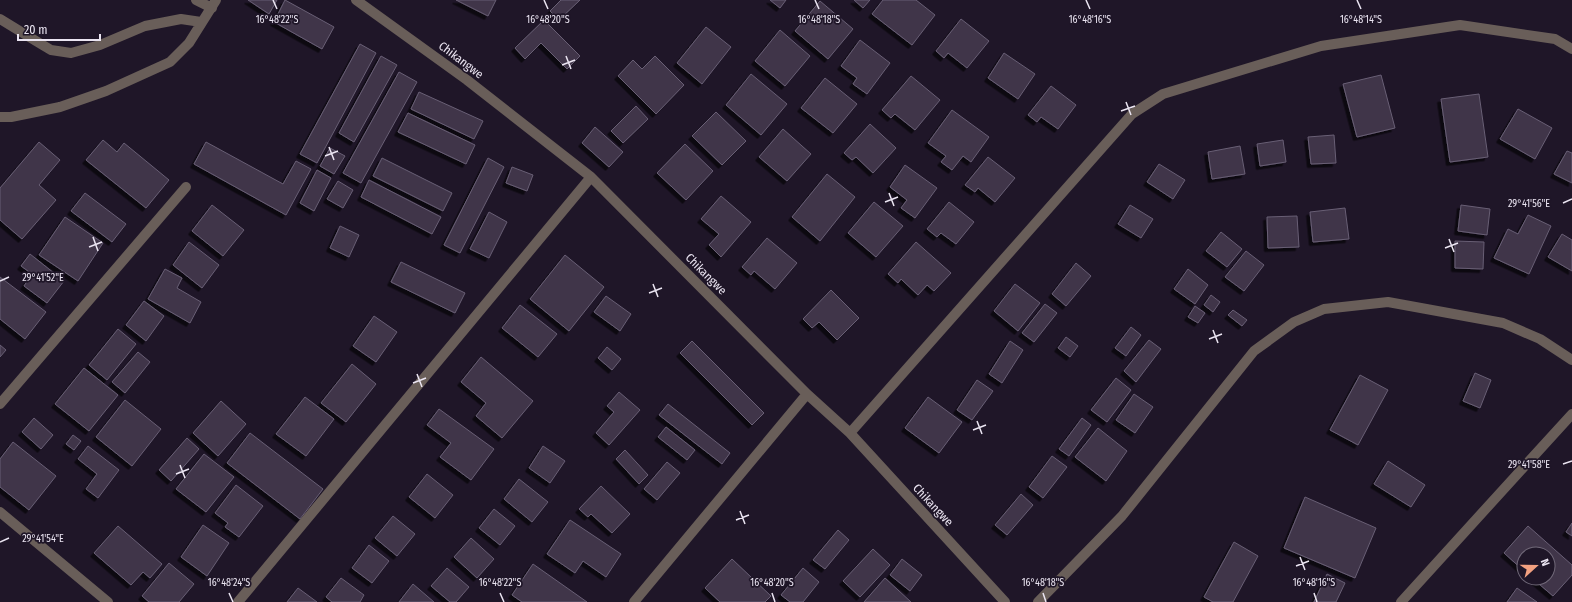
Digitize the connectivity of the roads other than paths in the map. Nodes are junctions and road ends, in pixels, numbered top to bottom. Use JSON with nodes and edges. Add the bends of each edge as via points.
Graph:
{"nodes":[{"id":1,"x":196,"y":0,"type":"edge"},
{"id":2,"x":356,"y":0,"type":"edge"},
{"id":3,"x":214,"y":4,"type":"edge"},
{"id":4,"x":0,"y":19,"type":"edge"},
{"id":5,"x":201,"y":22,"type":"junction"},
{"id":6,"x":1572,"y":49,"type":"edge"},
{"id":7,"x":0,"y":117,"type":"edge"},
{"id":8,"x":591,"y":177,"type":"junction"},
{"id":9,"x":186,"y":186,"type":"dead end"},
{"id":10,"x":1572,"y":360,"type":"edge"},
{"id":11,"x":807,"y":394,"type":"junction"},
{"id":12,"x":0,"y":404,"type":"edge"},
{"id":13,"x":1572,"y":414,"type":"edge"},
{"id":14,"x":850,"y":433,"type":"junction"},
{"id":15,"x":0,"y":512,"type":"edge"},
{"id":16,"x":108,"y":602,"type":"edge"},
{"id":17,"x":238,"y":602,"type":"edge"},
{"id":18,"x":634,"y":602,"type":"edge"},
{"id":19,"x":1005,"y":602,"type":"edge"},
{"id":20,"x":1038,"y":602,"type":"edge"},
{"id":21,"x":1401,"y":602,"type":"edge"}],
"edges":[{"from":1,"to":3,"type":"street"},
{"from":2,"to":8,"type":"street","name":"Chikangwe","via":[[467,80]]},
{"from":3,"to":5,"type":"street"},
{"from":4,"to":5,"type":"street","via":[[52,50],[71,53],[100,45],[145,26],[181,19]]},
{"from":5,"to":7,"type":"street","via":[[189,43],[170,62],[106,91],[60,107]]},
{"from":6,"to":14,"type":"street","via":[[1555,39],[1460,26],[1321,46],[1163,94],[1132,114]]},
{"from":8,"to":11,"type":"street","name":"Chikangwe"},
{"from":8,"to":17,"type":"street"},
{"from":9,"to":12,"type":"street"},
{"from":10,"to":20,"type":"street","via":[[1540,339],[1503,323],[1388,302],[1324,309],[1294,322],[1254,351],[1122,516]]},
{"from":11,"to":14,"type":"street","name":"Chikangwe"},
{"from":11,"to":18,"type":"street"},
{"from":13,"to":21,"type":"street"},
{"from":14,"to":19,"type":"street","name":"Chikangwe"},
{"from":15,"to":16,"type":"street"}]}
